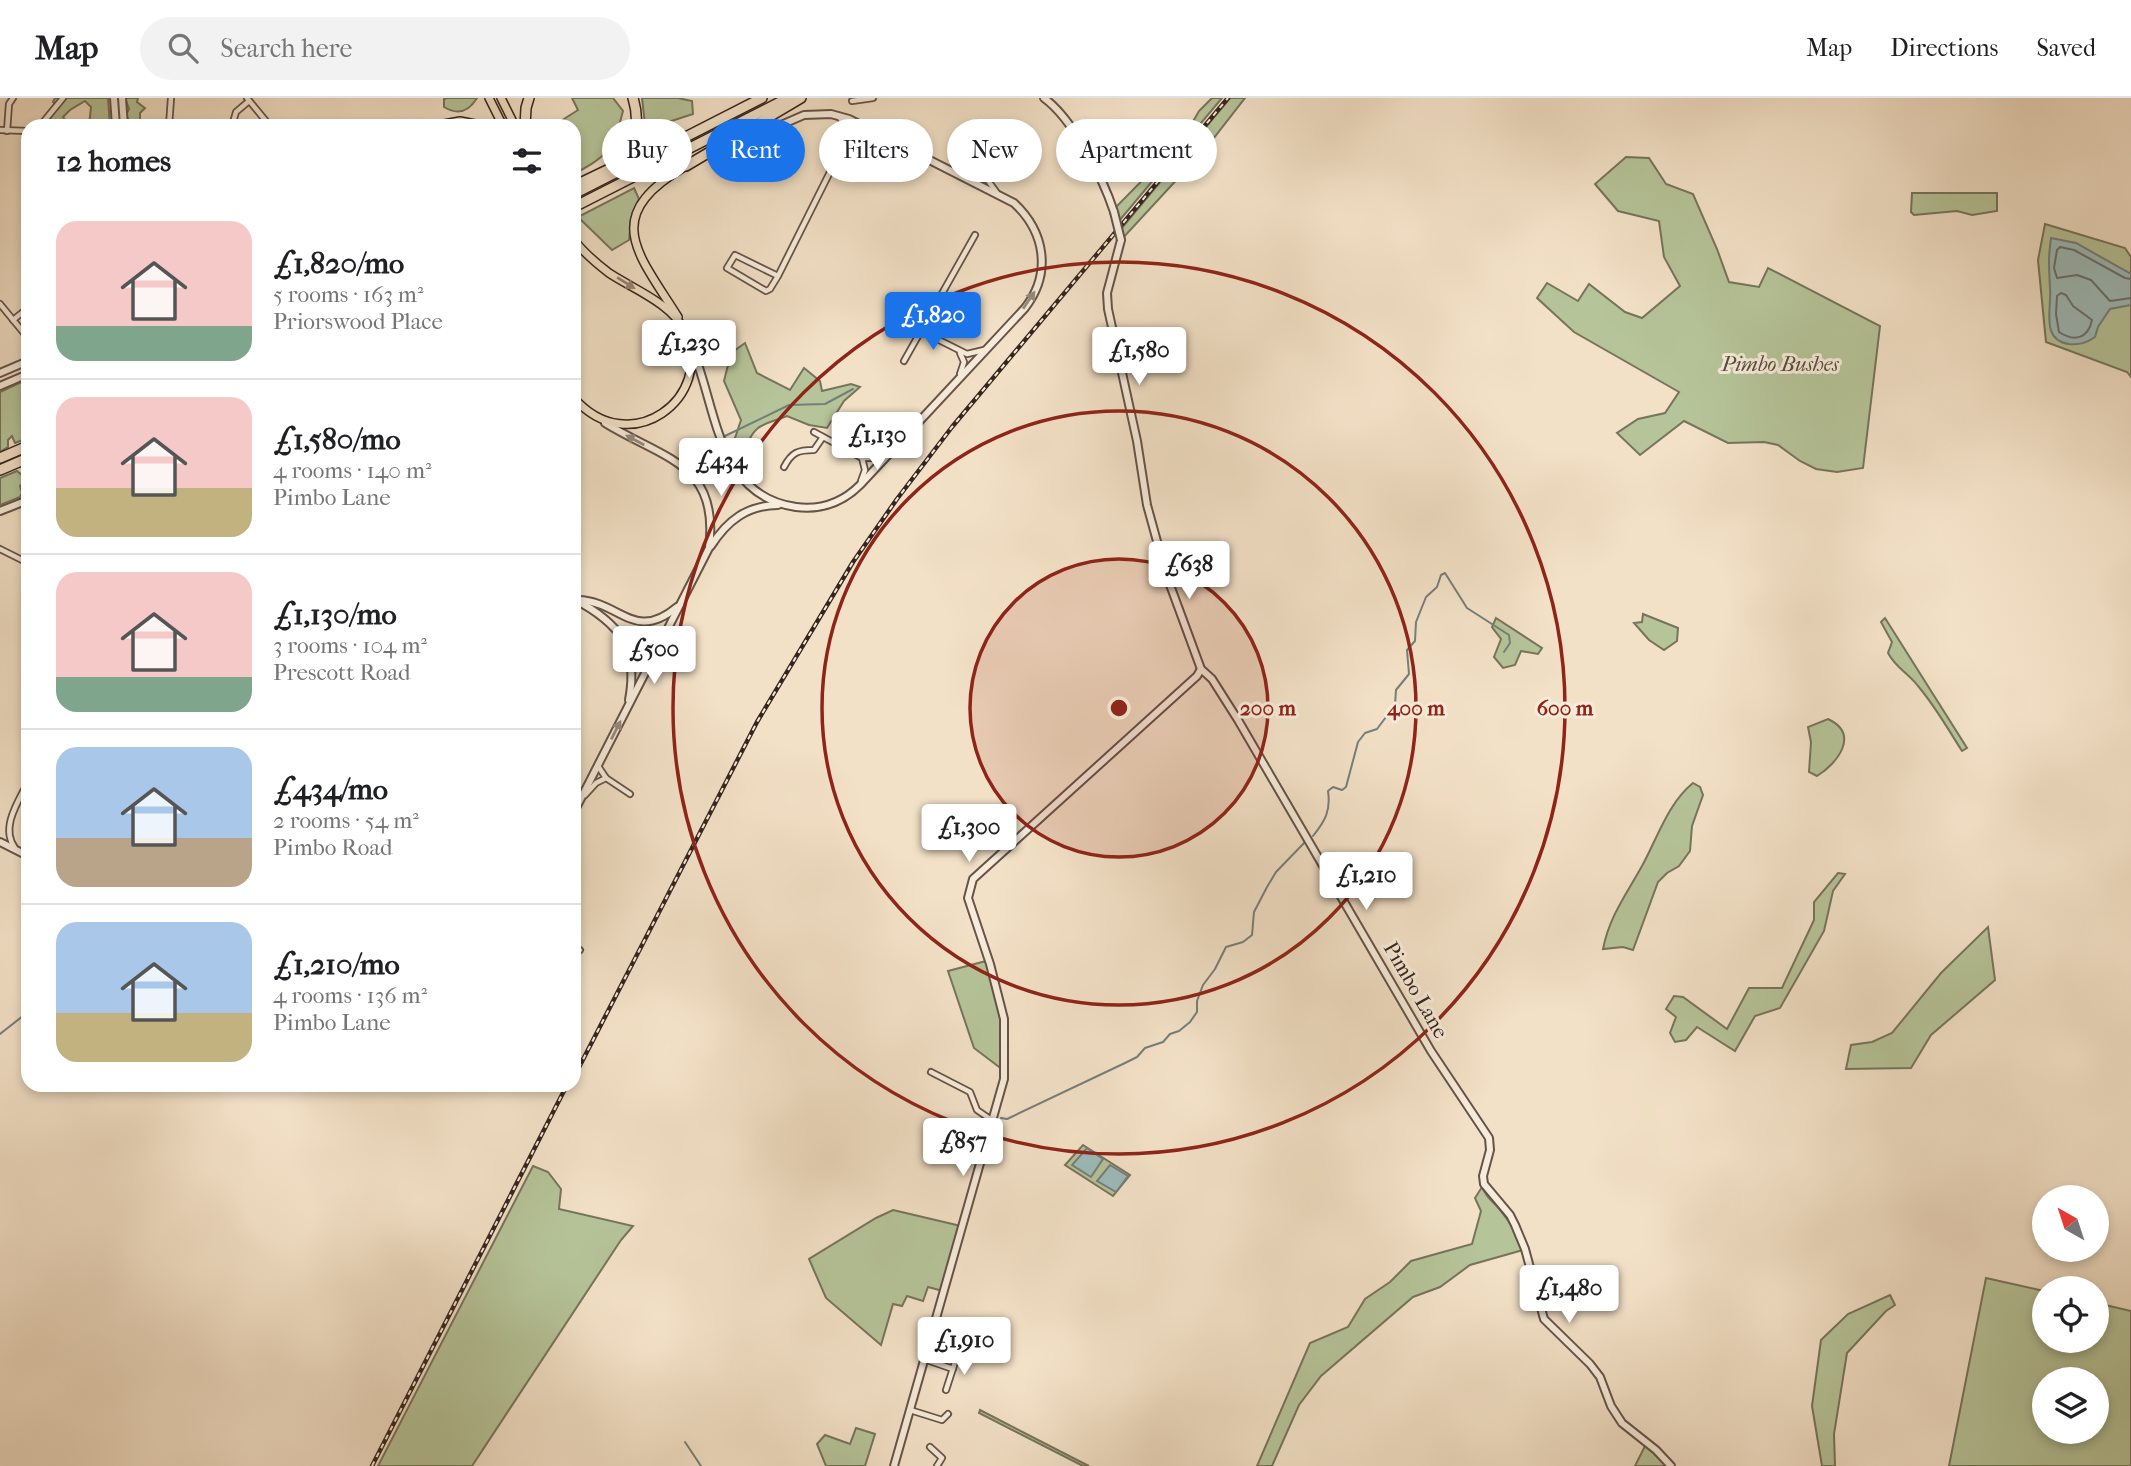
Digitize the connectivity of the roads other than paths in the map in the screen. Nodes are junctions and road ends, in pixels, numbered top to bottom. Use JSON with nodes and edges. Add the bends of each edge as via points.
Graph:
{"nodes":[{"id":1,"x":13,"y":98,"type":"edge"},
{"id":2,"x":63,"y":98,"type":"edge"},
{"id":3,"x":114,"y":98,"type":"edge"},
{"id":4,"x":122,"y":98,"type":"edge"},
{"id":5,"x":171,"y":98,"type":"edge"},
{"id":6,"x":489,"y":98,"type":"edge"},
{"id":7,"x":501,"y":98,"type":"edge"},
{"id":8,"x":529,"y":98,"type":"edge"},
{"id":9,"x":632,"y":98,"type":"edge"},
{"id":10,"x":762,"y":98,"type":"edge"},
{"id":11,"x":788,"y":98,"type":"edge"},
{"id":12,"x":801,"y":98,"type":"edge"},
{"id":13,"x":873,"y":98,"type":"edge"},
{"id":14,"x":1044,"y":98,"type":"edge"},
{"id":15,"x":248,"y":99,"type":"edge"},
{"id":16,"x":852,"y":101,"type":"dead end"},
{"id":17,"x":837,"y":115,"type":"junction"},
{"id":18,"x":46,"y":119,"type":"edge"},
{"id":19,"x":116,"y":119,"type":"edge"},
{"id":20,"x":124,"y":119,"type":"edge"},
{"id":21,"x":170,"y":119,"type":"edge"},
{"id":22,"x":234,"y":119,"type":"edge"},
{"id":23,"x":264,"y":119,"type":"edge"},
{"id":24,"x":500,"y":119,"type":"edge"},
{"id":25,"x":511,"y":119,"type":"edge"},
{"id":26,"x":525,"y":119,"type":"edge"},
{"id":27,"x":636,"y":119,"type":"edge"},
{"id":28,"x":721,"y":119,"type":"edge"},
{"id":29,"x":841,"y":119,"type":"edge"},
{"id":30,"x":846,"y":119,"type":"edge"},
{"id":31,"x":706,"y":127,"type":"edge"},
{"id":32,"x":0,"y":131,"type":"edge"},
{"id":33,"x":7,"y":131,"type":"junction"},
{"id":34,"x":21,"y":131,"type":"edge"},
{"id":35,"x":692,"y":162,"type":"edge"},
{"id":36,"x":692,"y":163,"type":"edge"},
{"id":37,"x":602,"y":172,"type":"edge"},
{"id":38,"x":581,"y":182,"type":"edge"},
{"id":39,"x":661,"y":182,"type":"edge"},
{"id":40,"x":825,"y":182,"type":"edge"},
{"id":41,"x":975,"y":182,"type":"edge"},
{"id":42,"x":990,"y":182,"type":"edge"},
{"id":43,"x":581,"y":190,"type":"edge"},
{"id":44,"x":998,"y":194,"type":"junction"},
{"id":45,"x":581,"y":203,"type":"edge"},
{"id":46,"x":975,"y":235,"type":"dead end"},
{"id":47,"x":581,"y":248,"type":"edge"},
{"id":48,"x":778,"y":276,"type":"junction"},
{"id":49,"x":0,"y":304,"type":"edge"},
{"id":50,"x":21,"y":314,"type":"edge"},
{"id":51,"x":13,"y":320,"type":"junction"},
{"id":52,"x":681,"y":324,"type":"junction"},
{"id":53,"x":21,"y":330,"type":"edge"},
{"id":54,"x":921,"y":331,"type":"junction"},
{"id":55,"x":688,"y":339,"type":"junction"},
{"id":56,"x":989,"y":346,"type":"junction"},
{"id":57,"x":956,"y":351,"type":"junction"},
{"id":58,"x":904,"y":361,"type":"dead end"},
{"id":59,"x":21,"y":364,"type":"edge"},
{"id":60,"x":0,"y":373,"type":"edge"},
{"id":61,"x":21,"y":377,"type":"edge"},
{"id":62,"x":0,"y":386,"type":"edge"},
{"id":63,"x":952,"y":386,"type":"junction"},
{"id":64,"x":581,"y":407,"type":"edge"},
{"id":65,"x":581,"y":410,"type":"edge"},
{"id":66,"x":586,"y":413,"type":"junction"},
{"id":67,"x":605,"y":423,"type":"junction"},
{"id":68,"x":814,"y":432,"type":"dead end"},
{"id":69,"x":823,"y":437,"type":"junction"},
{"id":70,"x":21,"y":449,"type":"edge"},
{"id":71,"x":0,"y":458,"type":"edge"},
{"id":72,"x":862,"y":458,"type":"junction"},
{"id":73,"x":885,"y":458,"type":"junction"},
{"id":74,"x":21,"y":461,"type":"edge"},
{"id":75,"x":785,"y":467,"type":"dead end"},
{"id":76,"x":0,"y":470,"type":"edge"},
{"id":77,"x":860,"y":485,"type":"junction"},
{"id":78,"x":21,"y":502,"type":"edge"},
{"id":79,"x":780,"y":505,"type":"junction"},
{"id":80,"x":0,"y":511,"type":"edge"},
{"id":81,"x":709,"y":548,"type":"junction"},
{"id":82,"x":0,"y":549,"type":"edge"},
{"id":83,"x":21,"y":560,"type":"edge"},
{"id":84,"x":581,"y":599,"type":"edge"},
{"id":85,"x":581,"y":603,"type":"edge"},
{"id":86,"x":680,"y":604,"type":"junction"},
{"id":87,"x":1201,"y":669,"type":"junction"},
{"id":88,"x":627,"y":709,"type":"junction"},
{"id":89,"x":598,"y":766,"type":"junction"},
{"id":90,"x":606,"y":778,"type":"junction"},
{"id":91,"x":631,"y":793,"type":"dead end"},
{"id":92,"x":21,"y":796,"type":"edge"},
{"id":93,"x":581,"y":798,"type":"edge"},
{"id":94,"x":581,"y":799,"type":"edge"},
{"id":95,"x":9,"y":819,"type":"junction"},
{"id":96,"x":2,"y":826,"type":"dead end"},
{"id":97,"x":0,"y":842,"type":"edge"},
{"id":98,"x":18,"y":851,"type":"junction"},
{"id":99,"x":21,"y":852,"type":"edge"},
{"id":100,"x":931,"y":1072,"type":"dead end"},
{"id":101,"x":994,"y":1121,"type":"junction"},
{"id":102,"x":957,"y":1356,"type":"dead end"},
{"id":103,"x":924,"y":1359,"type":"junction"},
{"id":104,"x":953,"y":1369,"type":"junction"},
{"id":105,"x":946,"y":1390,"type":"dead end"},
{"id":106,"x":909,"y":1410,"type":"junction"},
{"id":107,"x":948,"y":1414,"type":"dead end"},
{"id":108,"x":930,"y":1447,"type":"dead end"},
{"id":109,"x":894,"y":1466,"type":"edge"},
{"id":110,"x":937,"y":1466,"type":"edge"},
{"id":111,"x":1671,"y":1466,"type":"edge"}],
"edges":[{"from":1,"to":33,"type":"street"},
{"from":2,"to":18,"type":"street"},
{"from":3,"to":19,"type":"street"},
{"from":4,"to":20,"type":"street"},
{"from":5,"to":21,"type":"street"},
{"from":6,"to":24,"type":"main road"},
{"from":7,"to":25,"type":"main road"},
{"from":8,"to":26,"type":"highway"},
{"from":9,"to":27,"type":"highway"},
{"from":10,"to":28,"type":"highway"},
{"from":11,"to":45,"type":"highway"},
{"from":12,"to":35,"type":"highway"},
{"from":13,"to":16,"type":"street"},
{"from":14,"to":87,"type":"street","name":"Pimbo Lane","bridge":true,"via":[[1074,131],[1114,212],[1121,240],[1107,293],[1108,309],[1153,533]]},
{"from":15,"to":22,"type":"street"},
{"from":15,"to":23,"type":"street"},
{"from":17,"to":29,"type":"street"},
{"from":17,"to":30,"type":"street"},
{"from":17,"to":36,"type":"street","via":[[797,117]]},
{"from":31,"to":43,"type":"highway"},
{"from":32,"to":33,"type":"street"},
{"from":33,"to":34,"type":"street"},
{"from":37,"to":38,"type":"highway"},
{"from":39,"to":52,"type":"main road","via":[[636,212],[634,241]]},
{"from":40,"to":48,"type":"street"},
{"from":41,"to":44,"type":"street"},
{"from":42,"to":44,"type":"street"},
{"from":56,"to":44,"type":"street","one_way":true,"via":[[1031,300],[1042,265],[1032,222]]},
{"from":46,"to":54,"type":"street"},
{"from":47,"to":52,"type":"main road","one_way":true},
{"from":48,"to":48,"type":"street","via":[[766,290],[727,268],[735,255]]},
{"from":49,"to":51,"type":"street"},
{"from":50,"to":51,"type":"street"},
{"from":51,"to":53,"type":"street"},
{"from":52,"to":55,"type":"main road"},
{"from":54,"to":57,"type":"street"},
{"from":54,"to":58,"type":"street"},
{"from":55,"to":67,"type":"main road","via":[[689,372],[670,408],[648,421]]},
{"from":55,"to":79,"type":"street","via":[[730,462],[751,488]]},
{"from":56,"to":57,"type":"street","via":[[973,354]]},
{"from":56,"to":63,"type":"street"},
{"from":57,"to":63,"type":"street","via":[[964,362]]},
{"from":59,"to":60,"type":"street"},
{"from":61,"to":62,"type":"street"},
{"from":63,"to":73,"type":"street"},
{"from":64,"to":66,"type":"main road"},
{"from":65,"to":66,"type":"main road"},
{"from":66,"to":67,"type":"main road"},
{"from":81,"to":67,"type":"street","one_way":true,"via":[[709,502],[700,484],[684,467]]},
{"from":68,"to":69,"type":"street"},
{"from":69,"to":72,"type":"street"},
{"from":69,"to":75,"type":"street","via":[[814,450],[790,456]]},
{"from":70,"to":71,"type":"highway"},
{"from":72,"to":73,"type":"street"},
{"from":72,"to":77,"type":"street","via":[[865,470]]},
{"from":73,"to":77,"type":"street"},
{"from":74,"to":76,"type":"highway"},
{"from":77,"to":79,"type":"street","via":[[828,505]]},
{"from":78,"to":80,"type":"street"},
{"from":79,"to":81,"type":"street","via":[[742,513]]},
{"from":81,"to":86,"type":"street"},
{"from":82,"to":83,"type":"street"},
{"from":84,"to":86,"type":"street","via":[[593,600],[629,620],[645,623]]},
{"from":85,"to":88,"type":"street","via":[[607,619],[626,643],[632,671]]},
{"from":86,"to":88,"type":"street"},
{"from":87,"to":101,"type":"street","via":[[973,879],[968,893],[1004,1019],[1004,1079]]},
{"from":87,"to":111,"type":"street","name":"Pimbo Lane","via":[[1238,720],[1431,1051],[1489,1139],[1484,1184],[1510,1215],[1522,1241],[1544,1319],[1600,1377],[1622,1423]]},
{"from":89,"to":88,"type":"street","one_way":true},
{"from":89,"to":90,"type":"street"},
{"from":89,"to":93,"type":"street"},
{"from":90,"to":91,"type":"street"},
{"from":90,"to":94,"type":"street"},
{"from":92,"to":95,"type":"street"},
{"from":95,"to":96,"type":"street"},
{"from":95,"to":98,"type":"street","via":[[6,835]]},
{"from":97,"to":98,"type":"street"},
{"from":98,"to":99,"type":"street"},
{"from":100,"to":101,"type":"street","via":[[970,1092],[977,1110]]},
{"from":101,"to":103,"type":"street"},
{"from":102,"to":104,"type":"street"},
{"from":103,"to":104,"type":"street"},
{"from":103,"to":106,"type":"street"},
{"from":104,"to":105,"type":"street"},
{"from":106,"to":107,"type":"street","via":[[942,1420]]},
{"from":106,"to":109,"type":"street"},
{"from":108,"to":110,"type":"street","via":[[942,1458]]}]}
